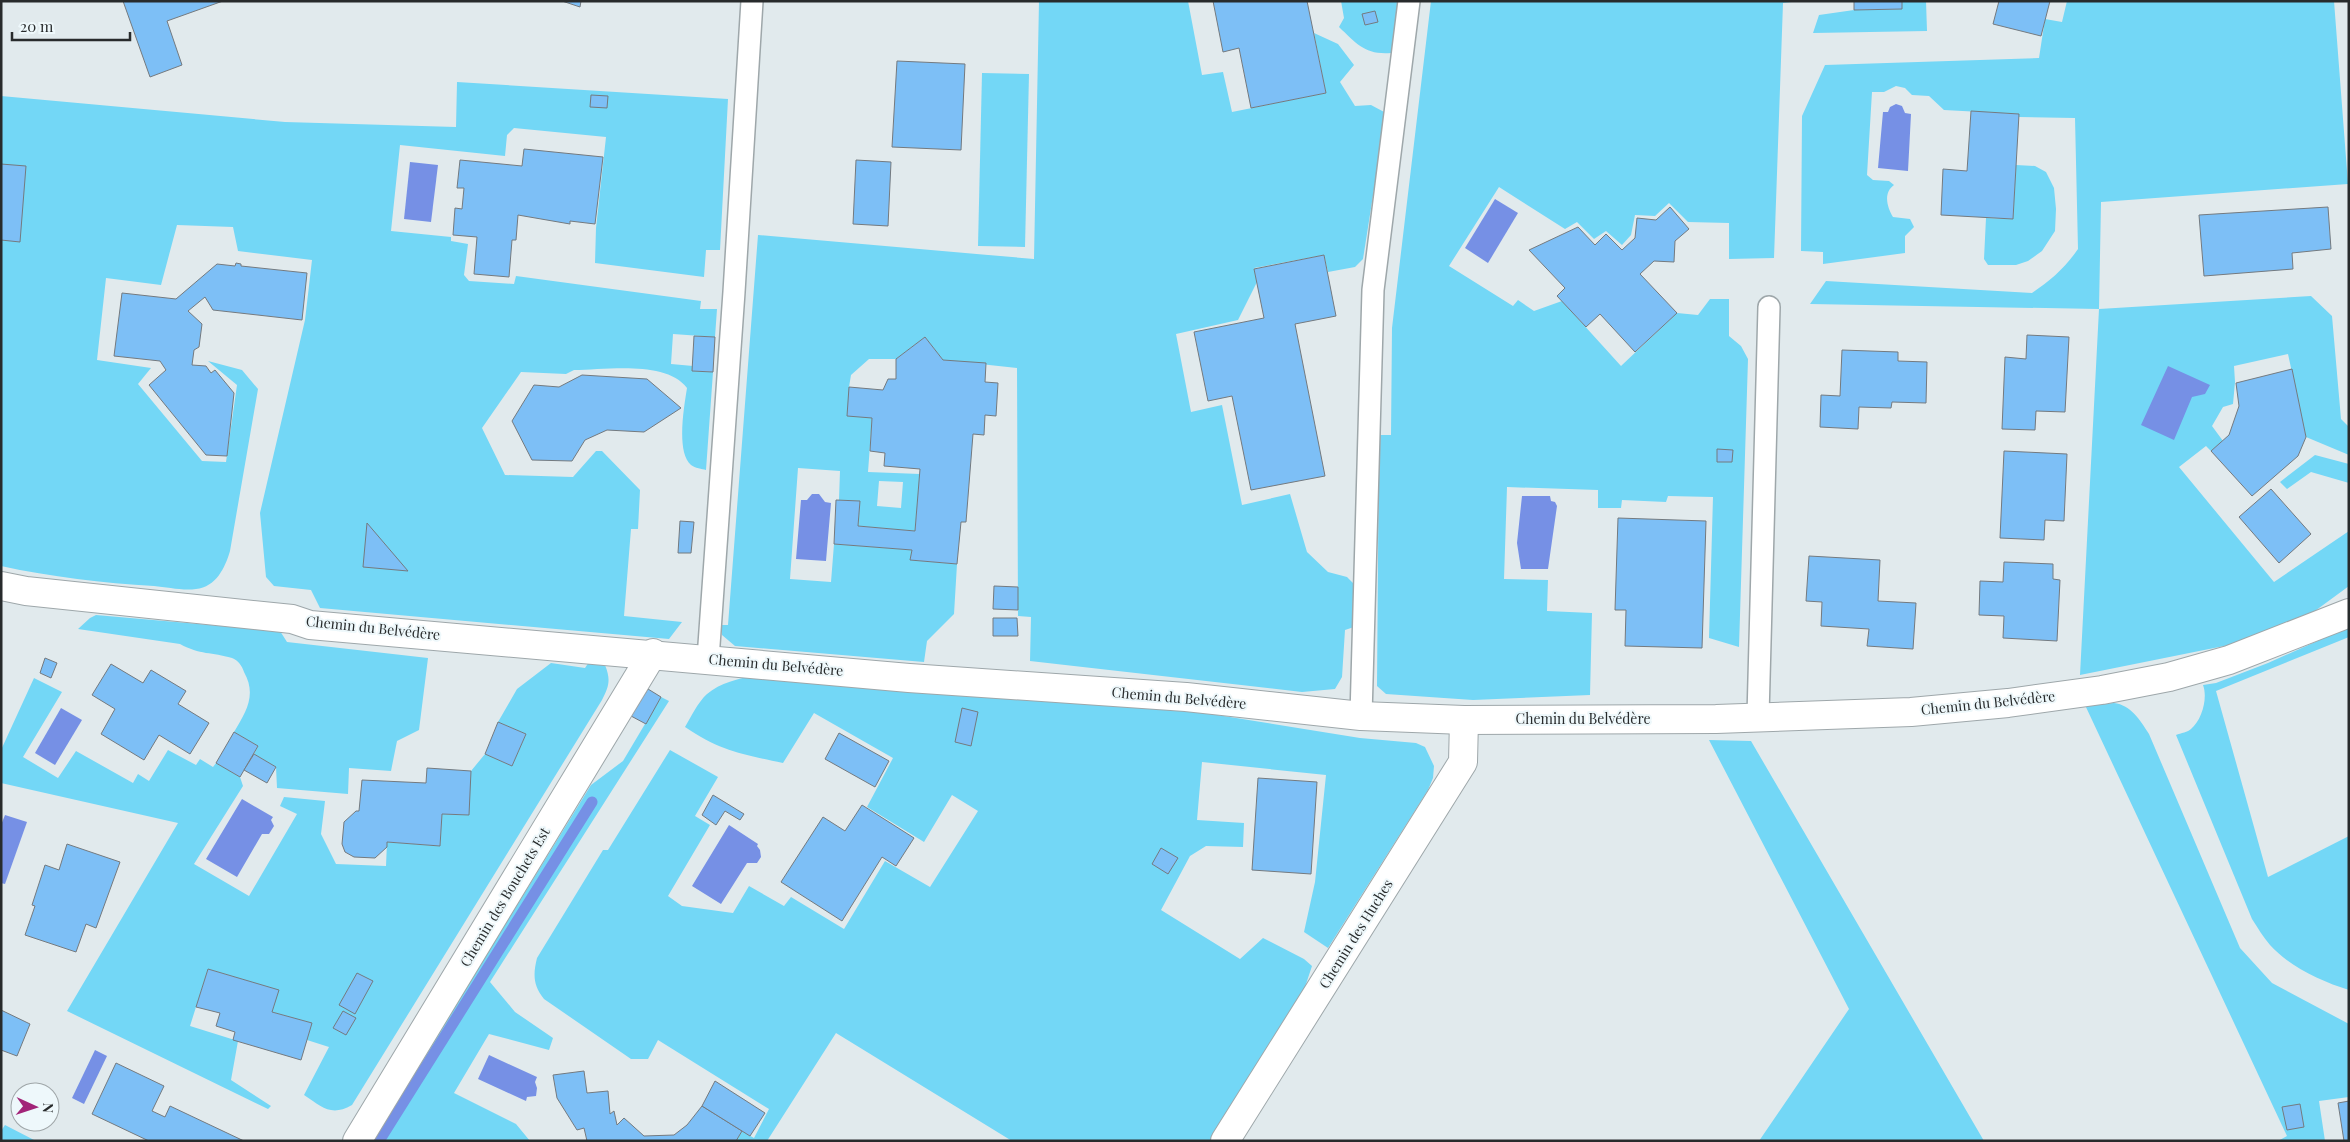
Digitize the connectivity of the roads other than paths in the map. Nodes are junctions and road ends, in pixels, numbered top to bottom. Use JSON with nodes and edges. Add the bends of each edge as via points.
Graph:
{"nodes":[{"id":1,"x":752,"y":1,"type":"edge"},
{"id":2,"x":1409,"y":1,"type":"edge"},
{"id":3,"x":1769,"y":307,"type":"dead end"},
{"id":4,"x":1,"y":586,"type":"edge"},
{"id":5,"x":2349,"y":613,"type":"edge"},
{"id":6,"x":653,"y":653,"type":"junction"},
{"id":7,"x":708,"y":659,"type":"junction"},
{"id":8,"x":1361,"y":716,"type":"junction"},
{"id":9,"x":1758,"y":716,"type":"junction"},
{"id":10,"x":1464,"y":720,"type":"junction"},
{"id":11,"x":357,"y":1141,"type":"edge"},
{"id":12,"x":1225,"y":1141,"type":"edge"}],
"edges":[{"from":1,"to":7,"type":"lane"},
{"from":2,"to":8,"type":"lane","via":[[1373,290]]},
{"from":3,"to":9,"type":"lane"},
{"from":4,"to":6,"type":"street","name":"Chemin du Belvédère","via":[[292,619],[310,624]]},
{"from":5,"to":9,"type":"street","name":"Chemin du Belvédère","via":[[2229,660],[2169,677],[2102,690],[1911,712]]},
{"from":6,"to":7,"type":"street","name":"Chemin du Belvédère"},
{"from":6,"to":11,"type":"street","name":"Chemin des Bouchets Est"},
{"from":7,"to":8,"type":"street","name":"Chemin du Belvédère","via":[[909,678],[1186,697]]},
{"from":8,"to":10,"type":"street","name":"Chemin du Belvédère"},
{"from":9,"to":10,"type":"street","name":"Chemin du Belvédère"},
{"from":10,"to":12,"type":"street","name":"Chemin des Huches","via":[[1462,762]]}]}
